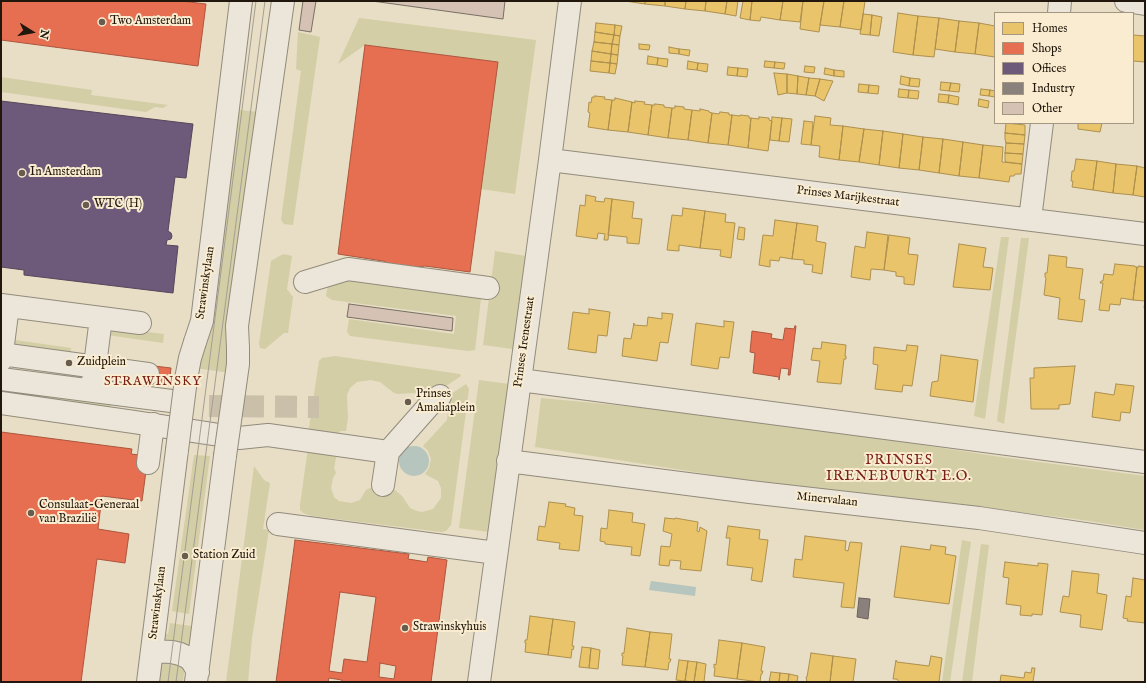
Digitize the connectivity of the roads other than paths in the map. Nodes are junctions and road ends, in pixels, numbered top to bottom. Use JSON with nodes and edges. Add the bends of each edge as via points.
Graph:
{"nodes":[{"id":1,"x":241,"y":1,"type":"edge"},
{"id":2,"x":283,"y":1,"type":"edge"},
{"id":3,"x":570,"y":1,"type":"edge"},
{"id":4,"x":1060,"y":1,"type":"edge"},
{"id":5,"x":1126,"y":1,"type":"edge"},
{"id":6,"x":1145,"y":4,"type":"edge"},
{"id":7,"x":1058,"y":12,"type":"edge"},
{"id":8,"x":1042,"y":124,"type":"edge"},
{"id":9,"x":550,"y":160,"type":"junction"},
{"id":10,"x":1030,"y":219,"type":"junction"},
{"id":11,"x":1145,"y":234,"type":"edge"},
{"id":12,"x":305,"y":282,"type":"dead end"},
{"id":13,"x":488,"y":288,"type":"dead end"},
{"id":14,"x":5,"y":306,"type":"edge"},
{"id":15,"x":101,"y":318,"type":"junction"},
{"id":16,"x":140,"y":323,"type":"dead end"},
{"id":17,"x":1,"y":356,"type":"edge"},
{"id":18,"x":95,"y":367,"type":"junction"},
{"id":19,"x":1,"y":379,"type":"edge"},
{"id":20,"x":520,"y":380,"type":"junction"},
{"id":21,"x":92,"y":390,"type":"junction"},
{"id":22,"x":138,"y":396,"type":"junction"},
{"id":23,"x":440,"y":396,"type":"dead end"},
{"id":24,"x":179,"y":402,"type":"dead end"},
{"id":25,"x":1,"y":403,"type":"edge"},
{"id":26,"x":144,"y":423,"type":"junction"},
{"id":27,"x":388,"y":452,"type":"junction"},
{"id":28,"x":508,"y":461,"type":"junction"},
{"id":29,"x":1145,"y":462,"type":"edge"},
{"id":30,"x":148,"y":463,"type":"dead end"},
{"id":31,"x":383,"y":485,"type":"dead end"},
{"id":32,"x":278,"y":524,"type":"dead end"},
{"id":33,"x":1145,"y":543,"type":"edge"},
{"id":34,"x":496,"y":553,"type":"junction"},
{"id":35,"x":152,"y":652,"type":"junction"},
{"id":36,"x":197,"y":677,"type":"edge"},
{"id":37,"x":148,"y":682,"type":"edge"},
{"id":38,"x":478,"y":682,"type":"edge"}],
"edges":[{"from":1,"to":35,"type":"street","name":"Strawinskylaan","bridge":true,"via":[[202,321],[186,379]]},
{"from":2,"to":36,"type":"street","bridge":true,"via":[[237,326],[238,364]]},
{"from":3,"to":9,"type":"street","name":"Prinses Irenestraat"},
{"from":4,"to":7,"type":"street"},
{"from":5,"to":6,"type":"street"},
{"from":8,"to":10,"type":"street"},
{"from":9,"to":10,"type":"street","name":"Prinses Marijkestraat"},
{"from":9,"to":20,"type":"street","name":"Prinses Irenestraat"},
{"from":10,"to":11,"type":"street","name":"Prinses Marijkestraat"},
{"from":12,"to":13,"type":"street","via":[[348,269]]},
{"from":14,"to":15,"type":"street"},
{"from":14,"to":17,"type":"street"},
{"from":15,"to":16,"type":"street"},
{"from":15,"to":18,"type":"street"},
{"from":17,"to":18,"type":"street"},
{"from":18,"to":21,"type":"street"},
{"from":18,"to":22,"type":"street","via":[[145,374]]},
{"from":19,"to":21,"type":"street"},
{"from":20,"to":28,"type":"street","name":"Prinses Irenestraat"},
{"from":20,"to":29,"type":"street"},
{"from":21,"to":22,"type":"street"},
{"from":22,"to":24,"type":"street"},
{"from":22,"to":26,"type":"street"},
{"from":23,"to":27,"type":"street"},
{"from":25,"to":26,"type":"street"},
{"from":26,"to":27,"type":"street","via":[[239,438],[268,435]]},
{"from":26,"to":30,"type":"street"},
{"from":27,"to":31,"type":"street"},
{"from":28,"to":33,"type":"street","name":"Minervalaan","via":[[979,518]]},
{"from":28,"to":34,"type":"street","name":"Prinses Irenestraat"},
{"from":32,"to":34,"type":"street"},
{"from":34,"to":38,"type":"street","name":"Prinses Irenestraat"},
{"from":35,"to":36,"type":"street","via":[[172,652],[189,658]]},
{"from":35,"to":37,"type":"street","name":"Strawinskylaan"}]}
